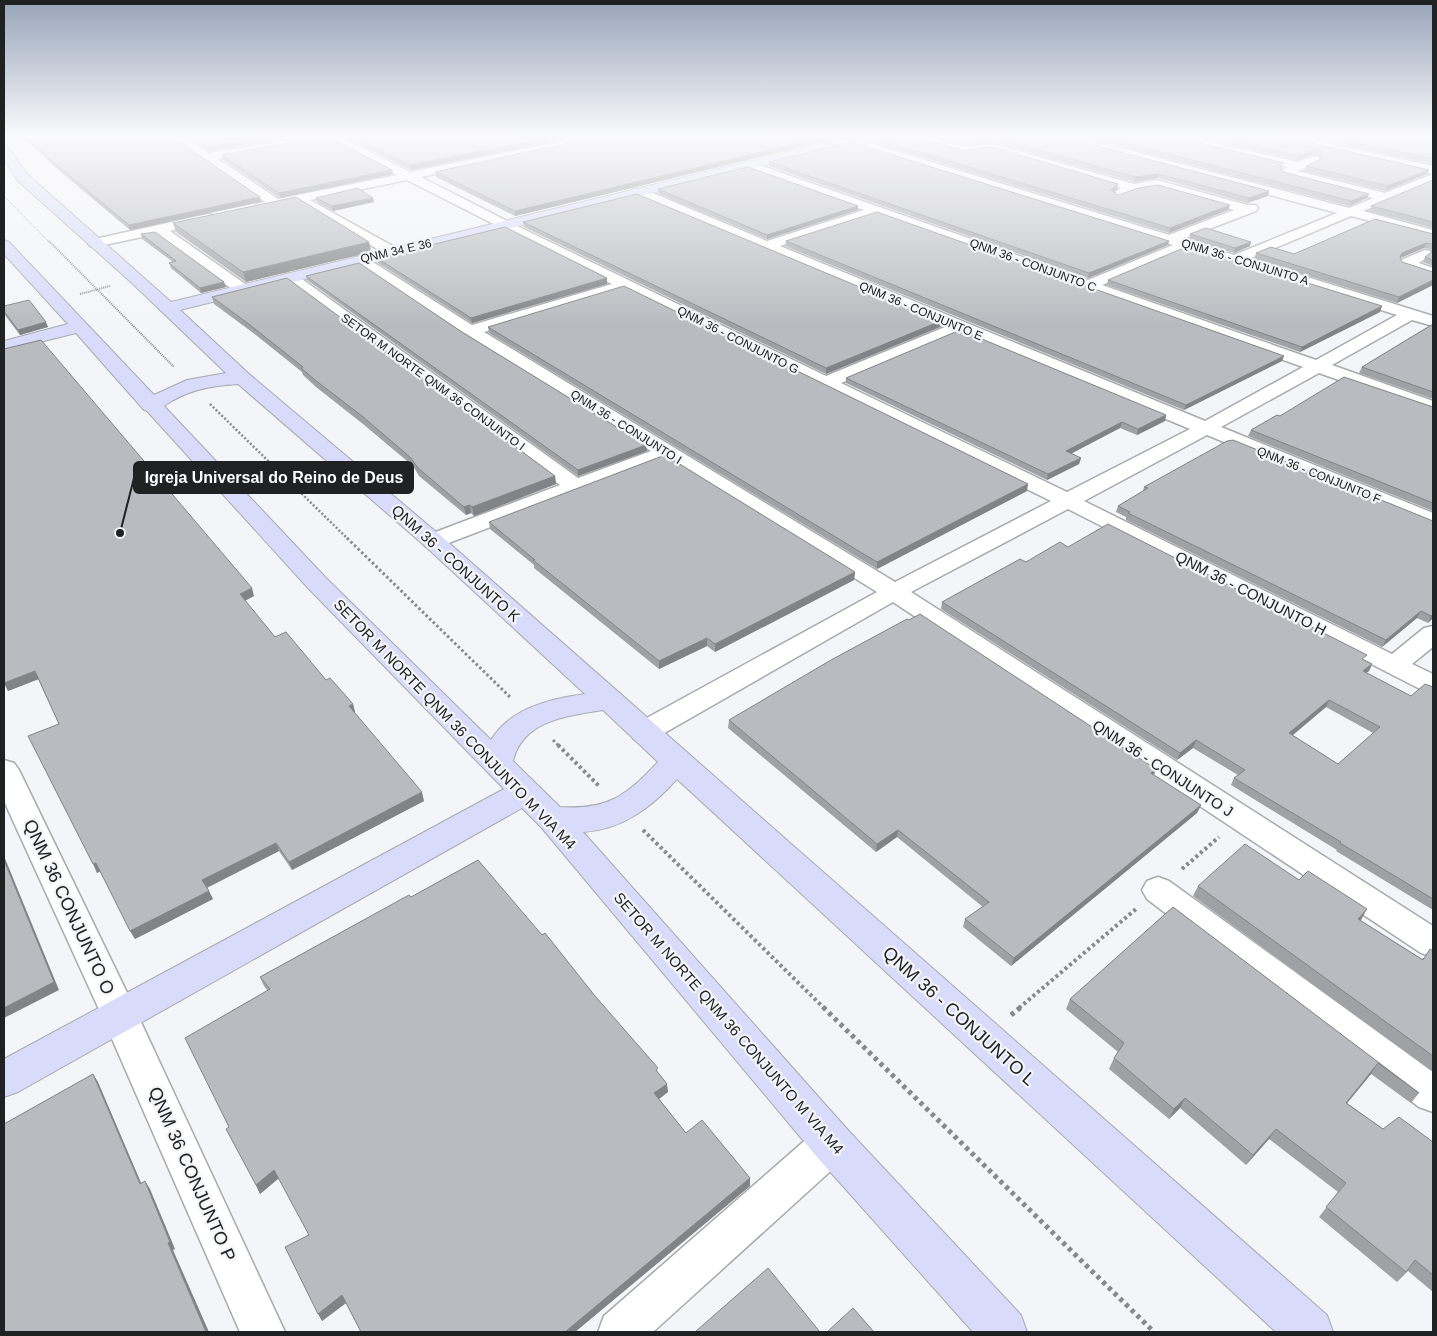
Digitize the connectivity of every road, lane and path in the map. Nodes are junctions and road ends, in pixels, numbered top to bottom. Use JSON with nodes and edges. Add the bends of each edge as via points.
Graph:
{"nodes":[{"id":1,"x":9,"y":200,"type":"edge"},
{"id":2,"x":48,"y":200,"type":"edge"},
{"id":3,"x":272,"y":200,"type":"edge"},
{"id":4,"x":293,"y":200,"type":"edge"},
{"id":5,"x":301,"y":200,"type":"edge"},
{"id":6,"x":456,"y":200,"type":"edge"},
{"id":7,"x":606,"y":200,"type":"edge"},
{"id":8,"x":658,"y":200,"type":"edge"},
{"id":9,"x":851,"y":200,"type":"edge"},
{"id":10,"x":1046,"y":200,"type":"edge"},
{"id":11,"x":1216,"y":200,"type":"edge"},
{"id":12,"x":1270,"y":200,"type":"edge"},
{"id":13,"x":1304,"y":200,"type":"edge"},
{"id":14,"x":1378,"y":200,"type":"edge"},
{"id":15,"x":277,"y":204,"type":"junction"},
{"id":16,"x":250,"y":209,"type":"edge"},
{"id":17,"x":1247,"y":209,"type":"junction"},
{"id":18,"x":879,"y":210,"type":"junction"},
{"id":19,"x":1349,"y":212,"type":"junction"},
{"id":20,"x":222,"y":215,"type":"edge"},
{"id":21,"x":506,"y":226,"type":"junction"},
{"id":22,"x":159,"y":229,"type":"junction"},
{"id":23,"x":1433,"y":234,"type":"edge"},
{"id":24,"x":1170,"y":238,"type":"junction"},
{"id":25,"x":95,"y":243,"type":"junction"},
{"id":26,"x":1188,"y":244,"type":"junction"},
{"id":27,"x":766,"y":246,"type":"junction"},
{"id":28,"x":393,"y":252,"type":"junction"},
{"id":29,"x":1425,"y":254,"type":"edge"},
{"id":30,"x":8,"y":255,"type":"edge"},
{"id":31,"x":1236,"y":259,"type":"junction"},
{"id":32,"x":360,"y":260,"type":"junction"},
{"id":33,"x":1433,"y":273,"type":"edge"},
{"id":34,"x":290,"y":277,"type":"junction"},
{"id":35,"x":138,"y":280,"type":"junction"},
{"id":36,"x":627,"y":284,"type":"junction"},
{"id":37,"x":1089,"y":285,"type":"junction"},
{"id":38,"x":242,"y":289,"type":"junction"},
{"id":39,"x":97,"y":290,"type":"junction"},
{"id":40,"x":55,"y":300,"type":"junction"},
{"id":41,"x":167,"y":308,"type":"junction"},
{"id":42,"x":1411,"y":314,"type":"junction"},
{"id":43,"x":1433,"y":321,"type":"edge"},
{"id":44,"x":959,"y":327,"type":"junction"},
{"id":45,"x":79,"y":328,"type":"junction"},
{"id":46,"x":470,"y":331,"type":"junction"},
{"id":47,"x":4,"y":346,"type":"edge"},
{"id":48,"x":221,"y":356,"type":"junction"},
{"id":49,"x":1318,"y":366,"type":"junction"},
{"id":50,"x":242,"y":378,"type":"junction"},
{"id":51,"x":185,"y":379,"type":"junction"},
{"id":52,"x":824,"y":383,"type":"junction"},
{"id":53,"x":149,"y":386,"type":"junction"},
{"id":54,"x":1433,"y":407,"type":"edge"},
{"id":55,"x":1204,"y":428,"type":"junction"},
{"id":56,"x":666,"y":452,"type":"junction"},
{"id":57,"x":576,"y":487,"type":"junction"},
{"id":58,"x":1068,"y":501,"type":"junction"},
{"id":59,"x":1433,"y":521,"type":"edge"},
{"id":60,"x":433,"y":541,"type":"junction"},
{"id":61,"x":894,"y":592,"type":"junction"},
{"id":62,"x":1433,"y":634,"type":"edge"},
{"id":63,"x":1394,"y":665,"type":"junction"},
{"id":64,"x":1433,"y":685,"type":"edge"},
{"id":65,"x":609,"y":700,"type":"junction"},
{"id":66,"x":532,"y":718,"type":"junction"},
{"id":67,"x":644,"y":732,"type":"junction"},
{"id":68,"x":676,"y":761,"type":"junction"},
{"id":69,"x":497,"y":764,"type":"junction"},
{"id":70,"x":4,"y":770,"type":"edge"},
{"id":71,"x":525,"y":792,"type":"junction"},
{"id":72,"x":622,"y":810,"type":"junction"},
{"id":73,"x":552,"y":819,"type":"junction"},
{"id":74,"x":1241,"y":819,"type":"junction"},
{"id":75,"x":1158,"y":890,"type":"junction"},
{"id":76,"x":1433,"y":943,"type":"edge"},
{"id":77,"x":120,"y":1016,"type":"junction"},
{"id":78,"x":984,"y":1039,"type":"junction"},
{"id":79,"x":4,"y":1079,"type":"edge"},
{"id":80,"x":1433,"y":1094,"type":"edge"},
{"id":81,"x":832,"y":1143,"type":"junction"},
{"id":82,"x":633,"y":1328,"type":"edge"},
{"id":83,"x":263,"y":1332,"type":"edge"},
{"id":84,"x":1004,"y":1332,"type":"edge"},
{"id":85,"x":1154,"y":1332,"type":"edge"},
{"id":86,"x":1310,"y":1332,"type":"edge"}],
"edges":[{"from":1,"to":39,"type":"path"},
{"from":2,"to":25,"type":"main road","name":"QNM 36 - CONJUNTO K"},
{"from":3,"to":15,"type":"street"},
{"from":4,"to":15,"type":"street"},
{"from":5,"to":28,"type":"street"},
{"from":6,"to":21,"type":"street","name":"QNM 36 - CONJUNTO G"},
{"from":7,"to":21,"type":"main road","name":"QNM 34 E 36"},
{"from":8,"to":27,"type":"street","name":"QNM 36 - CONJUNTO E"},
{"from":9,"to":18,"type":"street","name":"QNM 36 - CONJUNTO C"},
{"from":10,"to":24,"type":"street","name":"QNM 36 - CONJUNTO A"},
{"from":11,"to":17,"type":"street"},
{"from":12,"to":17,"type":"street"},
{"from":13,"to":19,"type":"street"},
{"from":14,"to":19,"type":"street"},
{"from":15,"to":16,"type":"street"},
{"from":17,"to":24,"type":"street"},
{"from":18,"to":27,"type":"street"},
{"from":18,"to":37,"type":"street","name":"QNM 36 - CONJUNTO C"},
{"from":19,"to":23,"type":"street"},
{"from":19,"to":31,"type":"street"},
{"from":20,"to":22,"type":"street"},
{"from":21,"to":28,"type":"main road","name":"QNM 34 E 36"},
{"from":21,"to":36,"type":"street","name":"QNM 36 - CONJUNTO G"},
{"from":22,"to":25,"type":"street"},
{"from":22,"to":38,"type":"street"},
{"from":24,"to":26,"type":"street","name":"QNM 36 - CONJUNTO A"},
{"from":25,"to":35,"type":"main road","name":"QNM 36 - CONJUNTO K"},
{"from":26,"to":31,"type":"street","name":"QNM 36 - CONJUNTO A"},
{"from":26,"to":37,"type":"street"},
{"from":27,"to":44,"type":"street","name":"QNM 36 - CONJUNTO E"},
{"from":28,"to":32,"type":"main road","name":"QNM 34 E 36"},
{"from":29,"to":33,"type":"street","via":[[1406,263]]},
{"from":30,"to":40,"type":"main road","name":"SETOR M NORTE QNM 36 CONJUNTO M VIA M4"},
{"from":31,"to":42,"type":"street","name":"QNM 36 - CONJUNTO A"},
{"from":32,"to":34,"type":"main road","name":"QNM 34 E 36"},
{"from":32,"to":46,"type":"street","name":"QNM 36 - CONJUNTO I"},
{"from":34,"to":38,"type":"main road","name":"QNM 34 E 36"},
{"from":34,"to":57,"type":"street","name":"SETOR M NORTE QNM 36 CONJUNTO I"},
{"from":35,"to":39,"type":"path"},
{"from":35,"to":41,"type":"main road","name":"QNM 36 - CONJUNTO K"},
{"from":36,"to":46,"type":"street"},
{"from":36,"to":52,"type":"street","name":"QNM 36 - CONJUNTO G"},
{"from":37,"to":49,"type":"street","name":"QNM 36 - CONJUNTO C"},
{"from":38,"to":41,"type":"main road","name":"QNM 34 E 36"},
{"from":39,"to":40,"type":"path"},
{"from":39,"to":51,"type":"path"},
{"from":40,"to":45,"type":"main road","name":"SETOR M NORTE QNM 36 CONJUNTO M VIA M4"},
{"from":41,"to":48,"type":"main road","name":"QNM 36 - CONJUNTO K"},
{"from":42,"to":43,"type":"street","name":"QNM 36 - CONJUNTO A"},
{"from":42,"to":49,"type":"street"},
{"from":44,"to":52,"type":"street"},
{"from":44,"to":55,"type":"street","name":"QNM 36 - CONJUNTO E"},
{"from":45,"to":47,"type":"main road"},
{"from":45,"to":53,"type":"main road","name":"SETOR M NORTE QNM 36 CONJUNTO M VIA M4"},
{"from":46,"to":56,"type":"street","name":"QNM 36 - CONJUNTO I"},
{"from":48,"to":50,"type":"main road","name":"QNM 36 - CONJUNTO K"},
{"from":48,"to":51,"type":"main road"},
{"from":49,"to":54,"type":"street","name":"QNM 36 - CONJUNTO C"},
{"from":49,"to":55,"type":"street"},
{"from":50,"to":51,"type":"main road"},
{"from":50,"to":60,"type":"main road","name":"QNM 36 - CONJUNTO K"},
{"from":51,"to":53,"type":"main road"},
{"from":51,"to":53,"type":"main road","via":[[162,398]]},
{"from":51,"to":66,"type":"path"},
{"from":52,"to":58,"type":"street","name":"QNM 36 - CONJUNTO G"},
{"from":53,"to":69,"type":"main road","name":"SETOR M NORTE QNM 36 CONJUNTO M VIA M4","via":[[316,583]]},
{"from":55,"to":58,"type":"street"},
{"from":55,"to":59,"type":"street","name":"QNM 36 - CONJUNTO F"},
{"from":56,"to":57,"type":"street"},
{"from":56,"to":61,"type":"street","name":"QNM 36 - CONJUNTO I"},
{"from":57,"to":60,"type":"street"},
{"from":58,"to":61,"type":"street"},
{"from":58,"to":63,"type":"street","name":"QNM 36 - CONJUNTO H"},
{"from":60,"to":65,"type":"main road","name":"QNM 36 - CONJUNTO K"},
{"from":61,"to":67,"type":"street"},
{"from":61,"to":74,"type":"street","name":"QNM 36 - CONJUNTO J"},
{"from":62,"to":63,"type":"street"},
{"from":63,"to":64,"type":"street","name":"QNM 36 - CONJUNTO H"},
{"from":65,"to":66,"type":"main road","via":[[566,706]]},
{"from":65,"to":67,"type":"main road","name":"QNM 36 - CONJUNTO L"},
{"from":66,"to":69,"type":"main road","via":[[503,744]]},
{"from":66,"to":72,"type":"path"},
{"from":67,"to":68,"type":"main road","name":"QNM 36 - CONJUNTO L"},
{"from":68,"to":72,"type":"main road","via":[[648,791]]},
{"from":68,"to":78,"type":"main road","name":"QNM 36 - CONJUNTO L"},
{"from":69,"to":71,"type":"main road","name":"SETOR M NORTE QNM 36 CONJUNTO M VIA M4"},
{"from":70,"to":77,"type":"street","name":"QNM 36 CONJUNTO O"},
{"from":71,"to":73,"type":"main road","name":"SETOR M NORTE QNM 36 CONJUNTO M VIA M4"},
{"from":71,"to":77,"type":"main road"},
{"from":72,"to":73,"type":"main road","via":[[588,820]]},
{"from":72,"to":85,"type":"path"},
{"from":73,"to":81,"type":"main road","name":"SETOR M NORTE QNM 36 CONJUNTO M VIA M4"},
{"from":74,"to":75,"type":"path"},
{"from":74,"to":76,"type":"street","name":"QNM 36 - CONJUNTO J"},
{"from":75,"to":78,"type":"path"},
{"from":75,"to":80,"type":"street"},
{"from":77,"to":79,"type":"main road"},
{"from":77,"to":83,"type":"street","name":"QNM 36 CONJUNTO P"},
{"from":78,"to":86,"type":"main road","name":"QNM 36 - CONJUNTO L"},
{"from":81,"to":82,"type":"street"},
{"from":81,"to":84,"type":"main road","name":"SETOR M NORTE QNM 36 CONJUNTO M VIA M4"}]}
